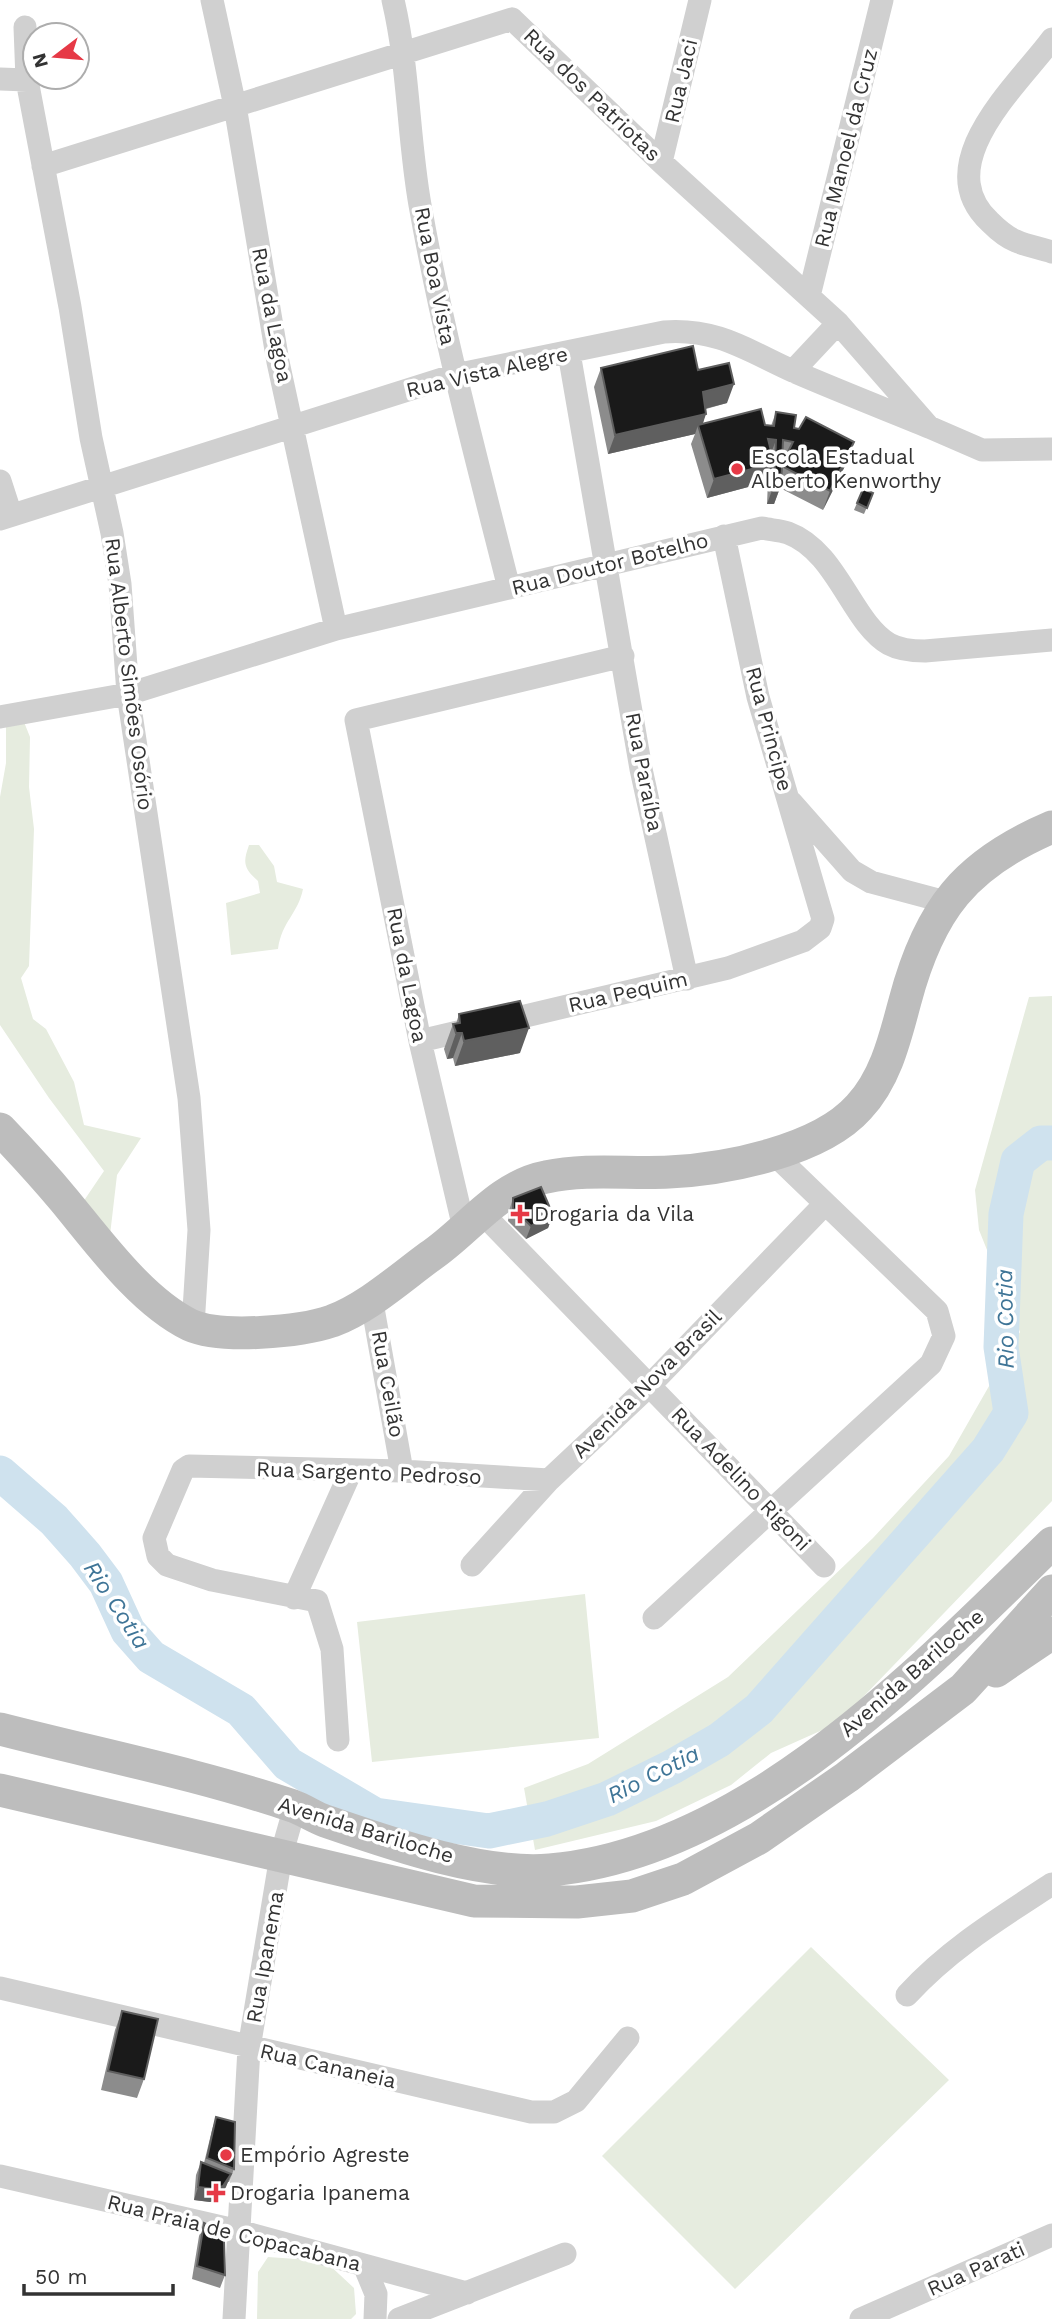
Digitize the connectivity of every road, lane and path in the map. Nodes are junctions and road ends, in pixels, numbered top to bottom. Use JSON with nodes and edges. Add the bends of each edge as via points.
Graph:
{"nodes":[{"id":1,"x":212,"y":0,"type":"edge"},
{"id":2,"x":393,"y":0,"type":"edge"},
{"id":3,"x":700,"y":0,"type":"edge"},
{"id":4,"x":882,"y":0,"type":"edge"},
{"id":5,"x":515,"y":10,"type":"edge"},
{"id":6,"x":1052,"y":39,"type":"edge"},
{"id":7,"x":404,"y":55,"type":"junction"},
{"id":8,"x":0,"y":79,"type":"edge"},
{"id":9,"x":21,"y":80,"type":"edge"},
{"id":10,"x":29,"y":91,"type":"edge"},
{"id":11,"x":235,"y":106,"type":"junction"},
{"id":12,"x":661,"y":162,"type":"junction"},
{"id":13,"x":43,"y":166,"type":"junction"},
{"id":14,"x":1052,"y":251,"type":"edge"},
{"id":15,"x":809,"y":296,"type":"junction"},
{"id":16,"x":838,"y":323,"type":"junction"},
{"id":17,"x":569,"y":353,"type":"junction"},
{"id":18,"x":793,"y":371,"type":"junction"},
{"id":19,"x":455,"y":375,"type":"junction"},
{"id":20,"x":294,"y":424,"type":"junction"},
{"id":21,"x":929,"y":427,"type":"junction"},
{"id":22,"x":1052,"y":449,"type":"edge"},
{"id":23,"x":0,"y":481,"type":"edge"},
{"id":24,"x":102,"y":487,"type":"junction"},
{"id":25,"x":5,"y":517,"type":"edge"},
{"id":26,"x":724,"y":536,"type":"junction"},
{"id":27,"x":608,"y":564,"type":"junction"},
{"id":28,"x":509,"y":588,"type":"junction"},
{"id":29,"x":336,"y":629,"type":"junction"},
{"id":30,"x":1052,"y":640,"type":"edge"},
{"id":31,"x":623,"y":656,"type":"junction"},
{"id":32,"x":128,"y":694,"type":"junction"},
{"id":33,"x":0,"y":718,"type":"edge"},
{"id":34,"x":788,"y":799,"type":"junction"},
{"id":35,"x":1052,"y":827,"type":"edge"},
{"id":36,"x":946,"y":902,"type":"junction"},
{"id":37,"x":823,"y":919,"type":"joint"},
{"id":38,"x":687,"y":979,"type":"junction"},
{"id":39,"x":420,"y":1041,"type":"junction"},
{"id":40,"x":0,"y":1129,"type":"edge"},
{"id":41,"x":774,"y":1154,"type":"junction"},
{"id":42,"x":824,"y":1205,"type":"junction"},
{"id":43,"x":472,"y":1220,"type":"junction"},
{"id":44,"x":371,"y":1297,"type":"junction"},
{"id":45,"x":193,"y":1326,"type":"junction"},
{"id":46,"x":650,"y":1385,"type":"junction"},
{"id":47,"x":351,"y":1471,"type":"junction"},
{"id":48,"x":402,"y":1471,"type":"junction"},
{"id":49,"x":549,"y":1480,"type":"junction"},
{"id":50,"x":772,"y":1511,"type":"junction"},
{"id":51,"x":1052,"y":1543,"type":"edge"},
{"id":52,"x":472,"y":1565,"type":"dead end"},
{"id":53,"x":824,"y":1566,"type":"dead end"},
{"id":54,"x":1052,"y":1591,"type":"edge"},
{"id":55,"x":294,"y":1598,"type":"junction"},
{"id":56,"x":653,"y":1618,"type":"dead end"},
{"id":57,"x":1052,"y":1633,"type":"edge"},
{"id":58,"x":963,"y":1689,"type":"junction"},
{"id":59,"x":0,"y":1729,"type":"edge"},
{"id":60,"x":338,"y":1740,"type":"dead end"},
{"id":61,"x":0,"y":1790,"type":"edge"},
{"id":62,"x":295,"y":1807,"type":"junction"},
{"id":63,"x":281,"y":1856,"type":"junction"},
{"id":64,"x":1052,"y":1884,"type":"edge"},
{"id":65,"x":0,"y":1988,"type":"edge"},
{"id":66,"x":907,"y":1995,"type":"dead end"},
{"id":67,"x":628,"y":2038,"type":"dead end"},
{"id":68,"x":249,"y":2048,"type":"junction"},
{"id":69,"x":0,"y":2176,"type":"edge"},
{"id":70,"x":239,"y":2231,"type":"junction"},
{"id":71,"x":1052,"y":2235,"type":"edge"},
{"id":72,"x":565,"y":2253,"type":"dead end"},
{"id":73,"x":364,"y":2265,"type":"junction"},
{"id":74,"x":467,"y":2293,"type":"junction"},
{"id":75,"x":234,"y":2319,"type":"edge"},
{"id":76,"x":375,"y":2319,"type":"edge"},
{"id":77,"x":399,"y":2319,"type":"edge"},
{"id":78,"x":861,"y":2319,"type":"edge"}],
"edges":[{"from":1,"to":11,"type":"street","name":"Rua da Lagoa"},
{"from":2,"to":7,"type":"street","name":"Rua Boa Vista"},
{"from":3,"to":12,"type":"street","name":"Rua Jaci"},
{"from":4,"to":15,"type":"street","name":"Rua Manoel da Cruz"},
{"from":5,"to":7,"type":"street","name":"Rua dos Patriotas"},
{"from":5,"to":12,"type":"street","name":"Rua dos Patriotas"},
{"from":6,"to":14,"type":"street","via":[[990,117],[971,154],[969,187],[977,210],[995,227],[1015,241]]},
{"from":7,"to":11,"type":"street","name":"Rua dos Patriotas"},
{"from":7,"to":19,"type":"street","name":"Rua Boa Vista","via":[[417,188]]},
{"from":8,"to":9,"type":"street"},
{"from":10,"to":13,"type":"street","name":"Rua Alberto Simões Osório"},
{"from":11,"to":13,"type":"street","name":"Rua dos Patriotas"},
{"from":11,"to":20,"type":"street","name":"Rua da Lagoa","via":[[278,362]]},
{"from":12,"to":15,"type":"street","name":"Rua dos Patriotas"},
{"from":13,"to":24,"type":"street","name":"Rua Alberto Simões Osório"},
{"from":15,"to":16,"type":"street","name":"Rua dos Patriotas"},
{"from":16,"to":18,"type":"street"},
{"from":16,"to":21,"type":"street","name":"Rua dos Patriotas"},
{"from":17,"to":18,"type":"street","name":"Rua Vista Alegre","via":[[685,331],[725,338]]},
{"from":17,"to":19,"type":"street","name":"Rua Vista Alegre"},
{"from":17,"to":27,"type":"street","name":"Rua Paraíba"},
{"from":18,"to":21,"type":"street","name":"Rua Vista Alegre"},
{"from":19,"to":20,"type":"street","name":"Rua Vista Alegre"},
{"from":19,"to":28,"type":"street","name":"Rua Boa Vista"},
{"from":20,"to":24,"type":"street","name":"Rua Vista Alegre"},
{"from":20,"to":29,"type":"street","name":"Rua da Lagoa"},
{"from":21,"to":22,"type":"street","name":"Rua dos Patriotas","via":[[982,450]]},
{"from":23,"to":25,"type":"street"},
{"from":24,"to":25,"type":"street","name":"Rua Vista Alegre"},
{"from":24,"to":32,"type":"street","name":"Rua Alberto Simões Osório","via":[[120,584]]},
{"from":26,"to":27,"type":"street","name":"Rua Doutor Botelho"},
{"from":26,"to":30,"type":"street","name":"Rua Doutor Botelho","via":[[762,528],[789,533],[804,542],[827,563],[888,644],[908,651]]},
{"from":26,"to":34,"type":"street","name":"Rua Principe","via":[[758,697]]},
{"from":27,"to":28,"type":"street","name":"Rua Doutor Botelho"},
{"from":27,"to":31,"type":"street","name":"Rua Paraíba"},
{"from":28,"to":29,"type":"street","name":"Rua Doutor Botelho"},
{"from":29,"to":32,"type":"street","name":"Rua Doutor Botelho"},
{"from":31,"to":38,"type":"street","name":"Rua Paraíba","via":[[641,769]]},
{"from":31,"to":39,"type":"street","name":"Rua da Lagoa","via":[[356,720]]},
{"from":32,"to":33,"type":"street","name":"Rua Doutor Botelho"},
{"from":32,"to":45,"type":"street","name":"Rua Alberto Simões Osório","via":[[192,1123],[199,1230]]},
{"from":34,"to":36,"type":"street","via":[[852,871],[872,882]]},
{"from":34,"to":37,"type":"street","name":"Rua Principe"},
{"from":35,"to":36,"type":"main road","via":[[1015,843],[972,872]]},
{"from":36,"to":41,"type":"main road","via":[[911,977],[881,1075],[860,1107],[830,1133]]},
{"from":37,"to":38,"type":"street","name":"Rua Pequim","via":[[820,929],[803,941]]},
{"from":38,"to":39,"type":"street","name":"Rua Pequim"},
{"from":39,"to":43,"type":"street","name":"Rua da Lagoa"},
{"from":40,"to":45,"type":"main road","via":[[110,1255],[162,1307]]},
{"from":41,"to":42,"type":"street"},
{"from":41,"to":43,"type":"main road","via":[[672,1172],[585,1170],[536,1179]]},
{"from":42,"to":46,"type":"street","name":"Avenida Nova Brasil"},
{"from":42,"to":50,"type":"street","via":[[937,1311],[944,1336],[931,1364]]},
{"from":43,"to":44,"type":"main road","via":[[429,1258]]},
{"from":43,"to":46,"type":"street","name":"Rua Adelino Rigoni"},
{"from":44,"to":45,"type":"main road","via":[[333,1320],[305,1328],[240,1332]]},
{"from":44,"to":48,"type":"street","name":"Rua Ceilão"},
{"from":46,"to":49,"type":"street","name":"Avenida Nova Brasil"},
{"from":46,"to":50,"type":"street","name":"Rua Adelino Rigoni"},
{"from":47,"to":48,"type":"street","name":"Rua Sargento Pedroso"},
{"from":47,"to":55,"type":"street"},
{"from":47,"to":55,"type":"street","name":"Rua Sargento Pedroso","via":[[189,1466],[183,1470],[153,1538],[158,1556],[181,1570]]},
{"from":48,"to":49,"type":"street","name":"Rua Sargento Pedroso"},
{"from":49,"to":52,"type":"street","name":"Avenida Nova Brasil"},
{"from":50,"to":53,"type":"street","name":"Rua Adelino Rigoni"},
{"from":50,"to":56,"type":"street"},
{"from":51,"to":62,"type":"main road","name":"Avenida Bariloche","via":[[850,1730],[714,1820],[663,1843],[596,1863],[548,1870],[501,1868],[418,1850],[321,1820]]},
{"from":54,"to":58,"type":"main road","name":"Avenida Bariloche"},
{"from":55,"to":60,"type":"street","via":[[317,1601],[332,1649]]},
{"from":57,"to":58,"type":"main road"},
{"from":58,"to":63,"type":"main road","name":"Avenida Bariloche","via":[[759,1838],[682,1879],[632,1896],[577,1902],[474,1901]]},
{"from":59,"to":62,"type":"main road","name":"Avenida Bariloche"},
{"from":61,"to":63,"type":"main road","name":"Avenida Bariloche"},
{"from":62,"to":63,"type":"street","name":"Rua Ipanema"},
{"from":63,"to":68,"type":"street","name":"Rua Ipanema"},
{"from":64,"to":66,"type":"street","via":[[965,1942]]},
{"from":65,"to":68,"type":"street","name":"Rua Cananeia"},
{"from":67,"to":68,"type":"street","name":"Rua Cananeia","via":[[576,2101],[554,2112],[513,2108]]},
{"from":68,"to":70,"type":"street","name":"Rua Ipanema"},
{"from":69,"to":70,"type":"street","name":"Rua Praia de Copacabana"},
{"from":70,"to":73,"type":"street","name":"Rua Praia de Copacabana"},
{"from":70,"to":75,"type":"street","name":"Rua Ipanema"},
{"from":71,"to":78,"type":"street","name":"Rua Parati"},
{"from":72,"to":74,"type":"street"},
{"from":73,"to":74,"type":"street","name":"Rua Praia de Copacabana"},
{"from":73,"to":76,"type":"street","via":[[376,2294]]},
{"from":74,"to":77,"type":"street"}]}
